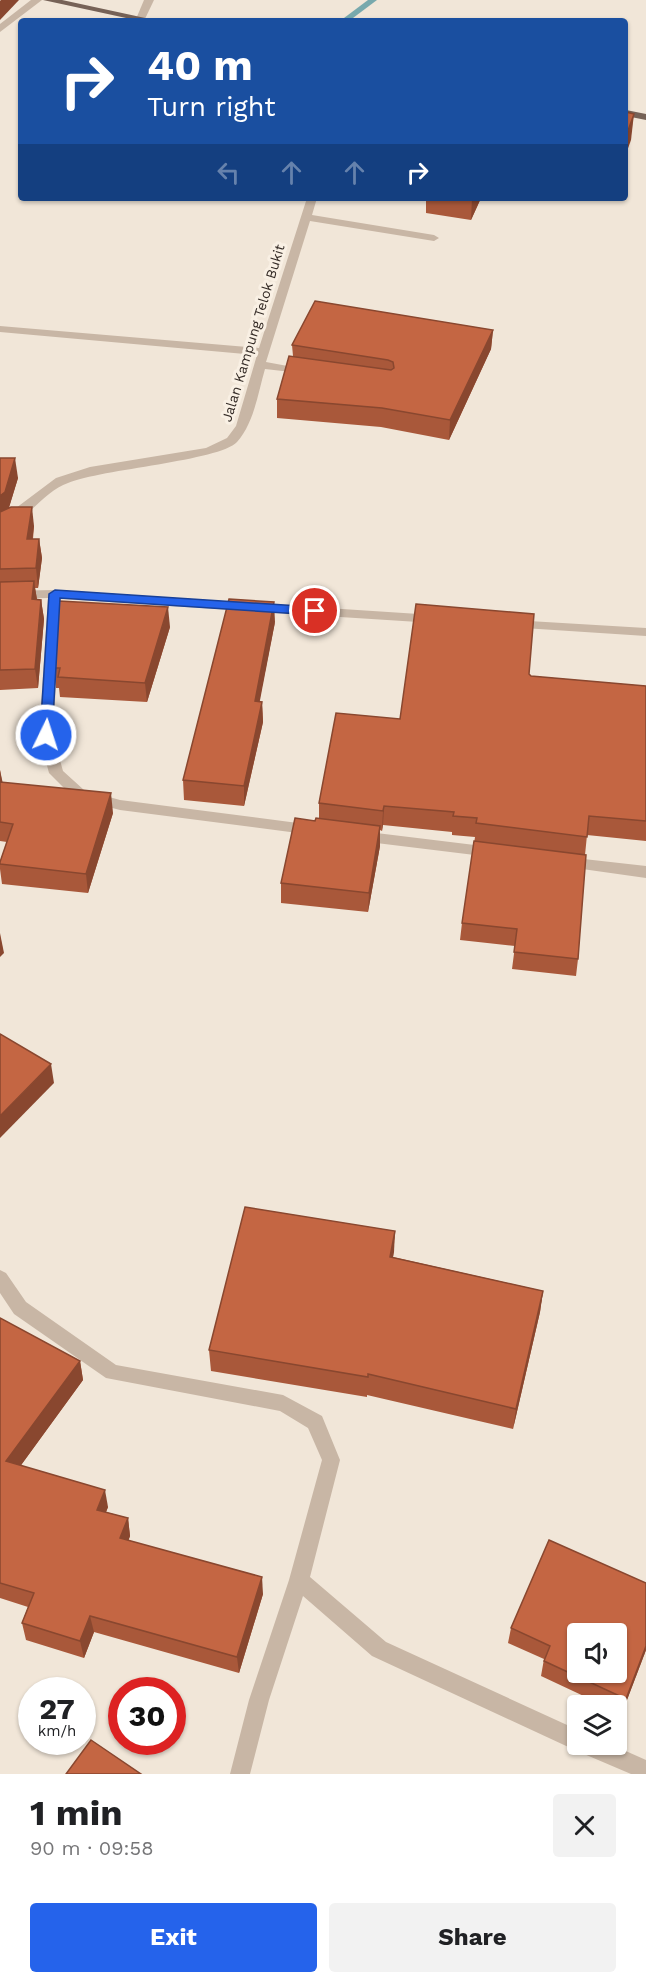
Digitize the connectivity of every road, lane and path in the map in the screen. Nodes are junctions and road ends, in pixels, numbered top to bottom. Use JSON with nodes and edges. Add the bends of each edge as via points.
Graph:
{"nodes":[{"id":1,"x":37,"y":0,"type":"edge"},
{"id":2,"x":48,"y":0,"type":"edge"},
{"id":3,"x":149,"y":0,"type":"edge"},
{"id":4,"x":136,"y":18,"type":"edge"},
{"id":5,"x":141,"y":18,"type":"edge"},
{"id":6,"x":0,"y":29,"type":"edge"},
{"id":7,"x":628,"y":113,"type":"edge"},
{"id":8,"x":646,"y":117,"type":"edge"},
{"id":9,"x":311,"y":201,"type":"edge"},
{"id":10,"x":306,"y":218,"type":"junction"},
{"id":11,"x":434,"y":238,"type":"dead end"},
{"id":12,"x":0,"y":329,"type":"edge"},
{"id":13,"x":264,"y":352,"type":"junction"},
{"id":14,"x":261,"y":365,"type":"junction"},
{"id":15,"x":316,"y":374,"type":"edge"},
{"id":16,"x":0,"y":526,"type":"edge"},
{"id":17,"x":55,"y":594,"type":"junction"},
{"id":18,"x":0,"y":595,"type":"edge"},
{"id":19,"x":445,"y":619,"type":"edge"},
{"id":20,"x":492,"y":622,"type":"edge"},
{"id":21,"x":646,"y":632,"type":"edge"},
{"id":22,"x":506,"y":854,"type":"edge"},
{"id":23,"x":553,"y":860,"type":"edge"},
{"id":24,"x":646,"y":872,"type":"edge"},
{"id":25,"x":0,"y":1278,"type":"edge"},
{"id":26,"x":299,"y":1580,"type":"junction"},
{"id":27,"x":567,"y":1736,"type":"edge"},
{"id":28,"x":610,"y":1755,"type":"edge"},
{"id":29,"x":646,"y":1770,"type":"edge"},
{"id":30,"x":240,"y":1774,"type":"edge"}],
"edges":[{"from":1,"to":6,"type":"street"},
{"from":2,"to":4,"type":"main road"},
{"from":3,"to":5,"type":"street"},
{"from":7,"to":8,"type":"main road"},
{"from":9,"to":10,"type":"street","name":"Jalan Kampung Telok Bukit"},
{"from":10,"to":11,"type":"street"},
{"from":10,"to":13,"type":"street","name":"Jalan Kampung Telok Bukit"},
{"from":12,"to":13,"type":"street"},
{"from":13,"to":14,"type":"street","name":"Jalan Kampung Telok Bukit"},
{"from":14,"to":15,"type":"street"},
{"from":14,"to":16,"type":"street","name":"Jalan Kampung Telok Bukit","via":[[242,426],[231,441],[209,451],[60,481]]},
{"from":17,"to":18,"type":"street"},
{"from":17,"to":19,"type":"street"},
{"from":17,"to":22,"type":"street","via":[[46,735],[56,773],[79,794],[120,805]]},
{"from":20,"to":21,"type":"street"},
{"from":23,"to":24,"type":"street"},
{"from":25,"to":26,"type":"street","via":[[20,1308],[111,1372],[283,1403],[315,1422],[331,1460]]},
{"from":26,"to":27,"type":"street","via":[[379,1649]]},
{"from":26,"to":30,"type":"street","via":[[259,1700]]},
{"from":28,"to":29,"type":"street"}]}
